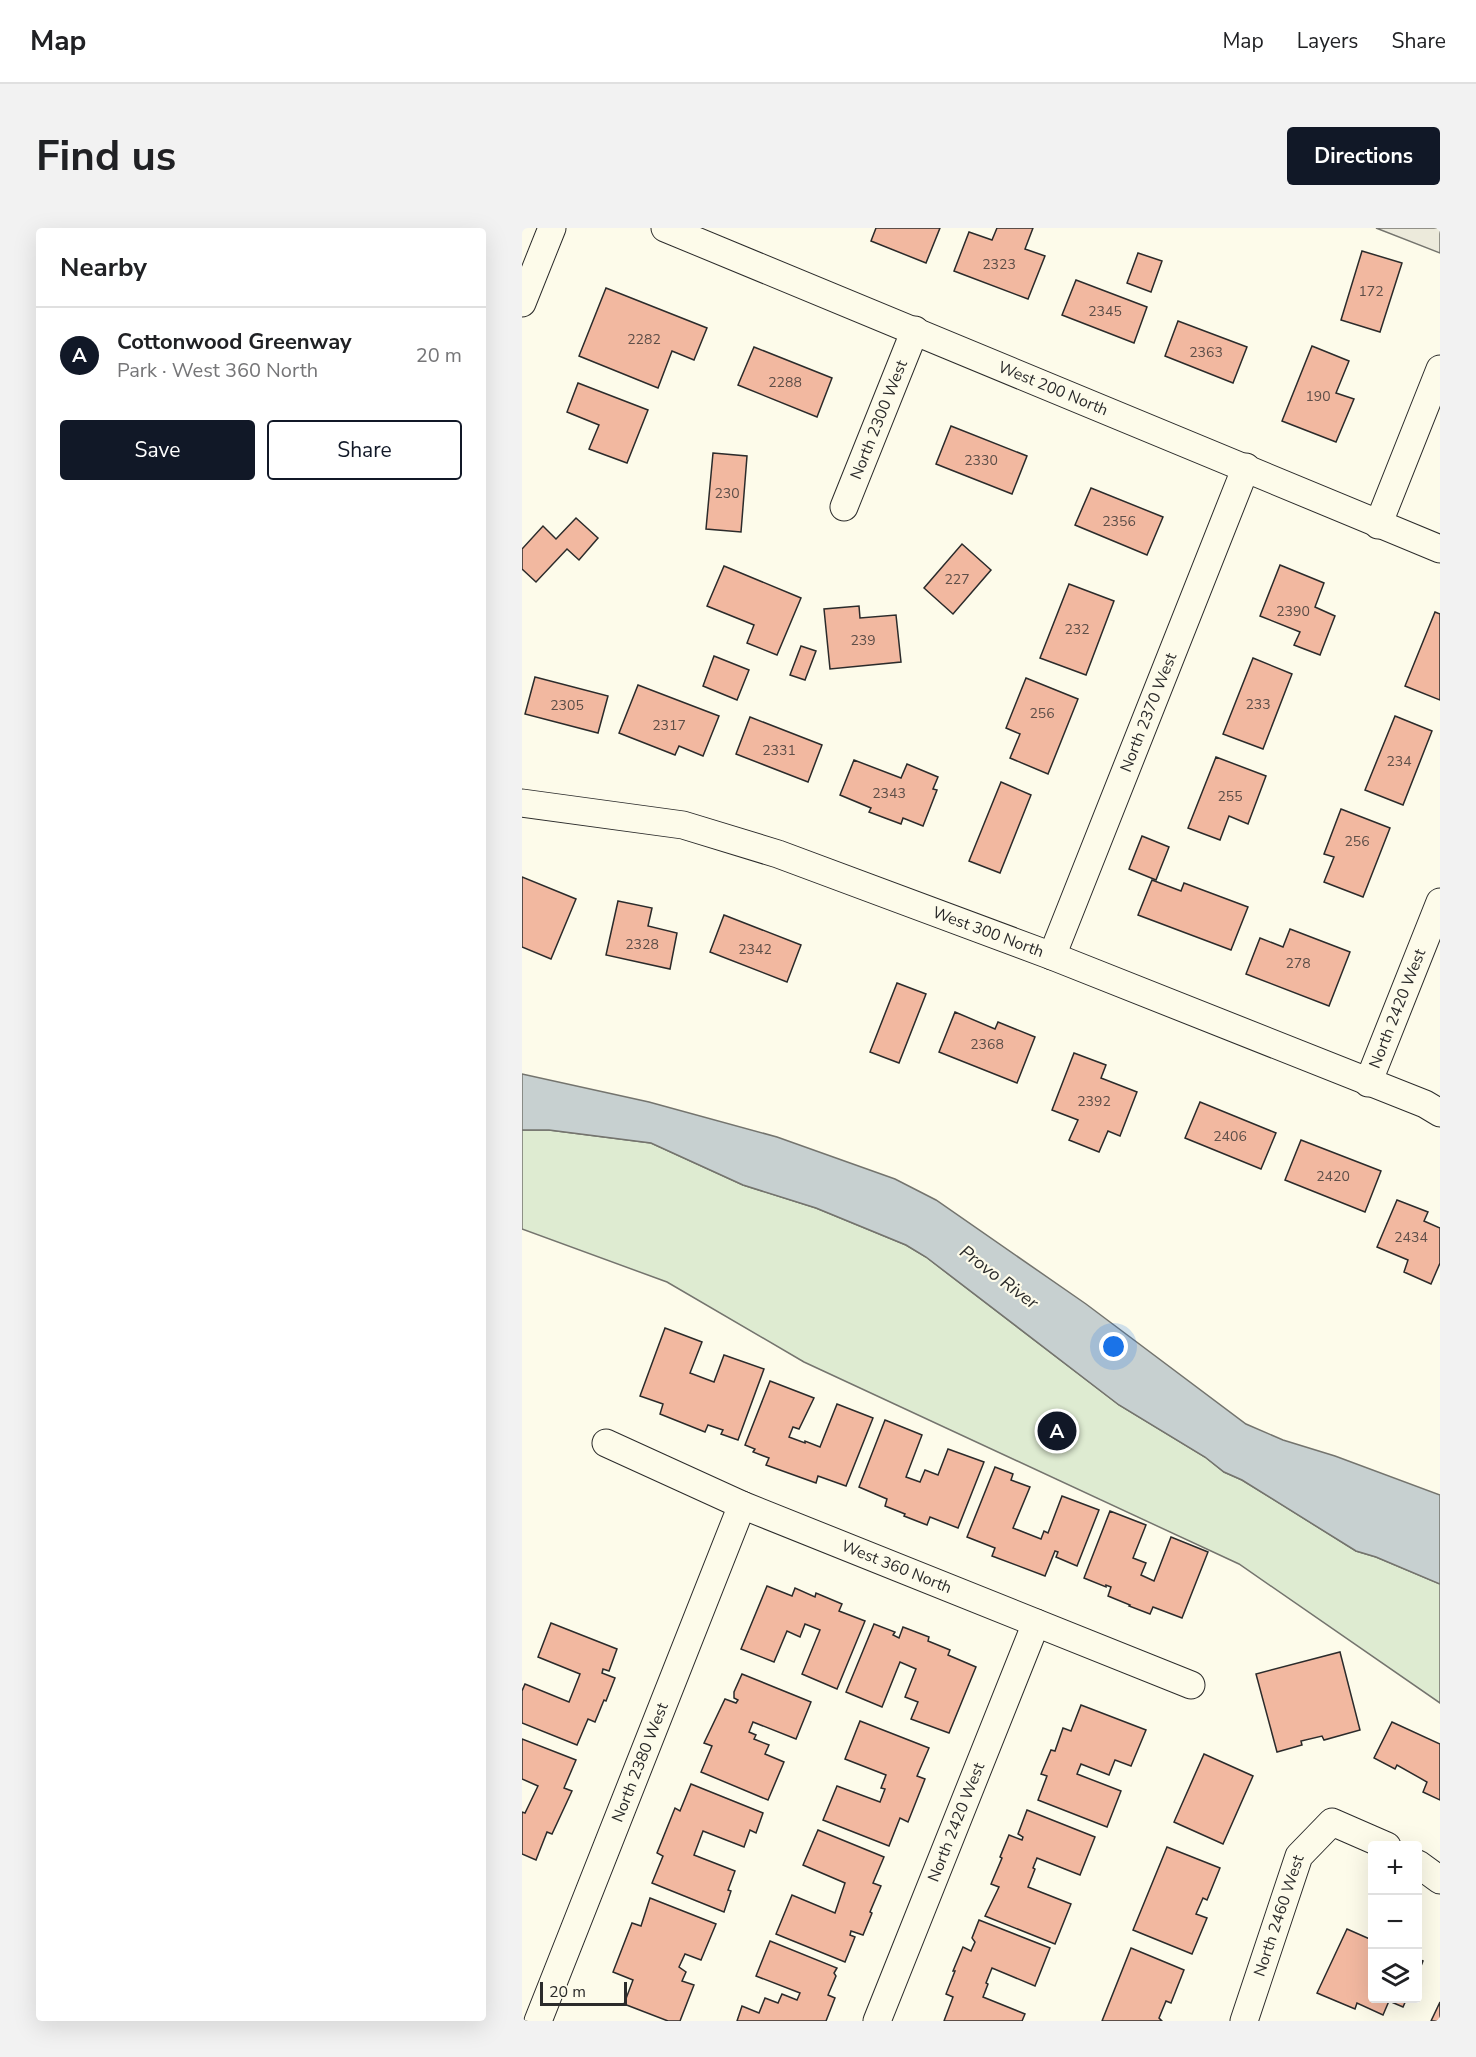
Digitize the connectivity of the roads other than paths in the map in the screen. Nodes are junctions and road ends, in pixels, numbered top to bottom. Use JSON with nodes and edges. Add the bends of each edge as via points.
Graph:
{"nodes":[{"id":1,"x":552,"y":228,"type":"edge"},
{"id":2,"x":665,"y":228,"type":"edge"},
{"id":3,"x":522,"y":303,"type":"edge"},
{"id":4,"x":915,"y":330,"type":"junction"},
{"id":5,"x":1440,"y":369,"type":"edge"},
{"id":6,"x":1245,"y":467,"type":"junction"},
{"id":7,"x":844,"y":507,"type":"dead end"},
{"id":8,"x":1378,"y":525,"type":"junction"},
{"id":9,"x":1440,"y":549,"type":"edge"},
{"id":10,"x":522,"y":803,"type":"edge"},
{"id":11,"x":1440,"y":902,"type":"edge"},
{"id":12,"x":1052,"y":956,"type":"junction"},
{"id":13,"x":1368,"y":1083,"type":"junction"},
{"id":14,"x":1440,"y":1113,"type":"edge"},
{"id":15,"x":606,"y":1443,"type":"dead end"},
{"id":16,"x":742,"y":1505,"type":"junction"},
{"id":17,"x":1036,"y":1623,"type":"junction"},
{"id":18,"x":1191,"y":1685,"type":"dead end"},
{"id":19,"x":1377,"y":1841,"type":"edge"},
{"id":20,"x":1422,"y":1867,"type":"edge"},
{"id":21,"x":1440,"y":1880,"type":"edge"},
{"id":22,"x":538,"y":2021,"type":"edge"},
{"id":23,"x":877,"y":2021,"type":"edge"},
{"id":24,"x":1244,"y":2021,"type":"edge"}],
"edges":[{"from":1,"to":3,"type":"street"},
{"from":2,"to":4,"type":"street","name":"West 200 North"},
{"from":4,"to":6,"type":"street","name":"West 200 North"},
{"from":4,"to":7,"type":"street","name":"North 2300 West"},
{"from":5,"to":8,"type":"street"},
{"from":6,"to":8,"type":"street","name":"West 200 North"},
{"from":6,"to":12,"type":"street","name":"North 2370 West"},
{"from":8,"to":9,"type":"street","name":"West 200 North"},
{"from":10,"to":12,"type":"street","name":"West 300 North","via":[[682,825],[778,854]]},
{"from":11,"to":13,"type":"street","name":"North 2420 West"},
{"from":12,"to":13,"type":"street","name":"West 300 North"},
{"from":13,"to":14,"type":"street","name":"West 300 North"},
{"from":15,"to":16,"type":"street","name":"West 360 North"},
{"from":16,"to":17,"type":"street","name":"West 360 North"},
{"from":16,"to":22,"type":"street","name":"North 2380 West"},
{"from":17,"to":18,"type":"street","name":"West 360 North"},
{"from":17,"to":23,"type":"street","name":"North 2420 West"},
{"from":19,"to":24,"type":"street","name":"North 2460 West","via":[[1332,1822],[1299,1856]]},
{"from":20,"to":21,"type":"street"}]}
